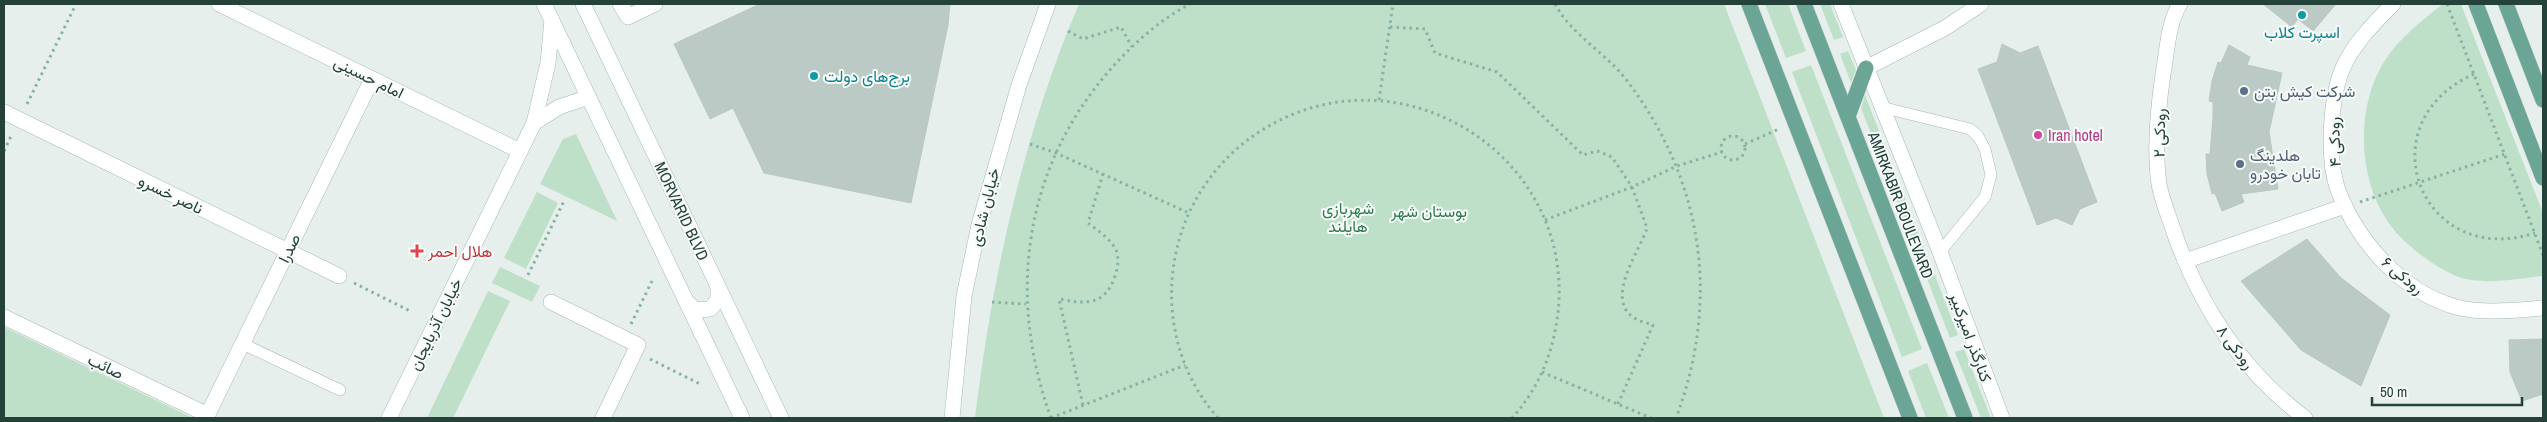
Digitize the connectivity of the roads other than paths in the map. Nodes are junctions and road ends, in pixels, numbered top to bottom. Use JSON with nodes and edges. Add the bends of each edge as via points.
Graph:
{"nodes":[{"id":1,"x":218,"y":4,"type":"edge"},
{"id":2,"x":544,"y":4,"type":"edge"},
{"id":3,"x":620,"y":4,"type":"edge"},
{"id":4,"x":655,"y":4,"type":"edge"},
{"id":5,"x":1042,"y":4,"type":"edge"},
{"id":6,"x":1048,"y":4,"type":"edge"},
{"id":7,"x":1749,"y":4,"type":"edge"},
{"id":8,"x":1804,"y":4,"type":"edge"},
{"id":9,"x":1841,"y":4,"type":"edge"},
{"id":10,"x":1981,"y":4,"type":"edge"},
{"id":11,"x":2393,"y":4,"type":"edge"},
{"id":12,"x":2476,"y":4,"type":"edge"},
{"id":13,"x":2506,"y":4,"type":"edge"},
{"id":14,"x":2174,"y":6,"type":"edge"},
{"id":15,"x":587,"y":8,"type":"edge"},
{"id":16,"x":552,"y":20,"type":"junction"},
{"id":17,"x":1041,"y":21,"type":"junction"},
{"id":18,"x":1866,"y":68,"type":"junction"},
{"id":19,"x":372,"y":79,"type":"junction"},
{"id":20,"x":589,"y":97,"type":"junction"},
{"id":21,"x":2543,"y":100,"type":"edge"},
{"id":22,"x":1881,"y":107,"type":"junction"},
{"id":23,"x":4,"y":112,"type":"edge"},
{"id":24,"x":1848,"y":116,"type":"junction"},
{"id":25,"x":534,"y":123,"type":"junction"},
{"id":26,"x":520,"y":151,"type":"junction"},
{"id":27,"x":2543,"y":178,"type":"edge"},
{"id":28,"x":2345,"y":206,"type":"junction"},
{"id":29,"x":288,"y":251,"type":"junction"},
{"id":30,"x":1940,"y":252,"type":"junction"},
{"id":31,"x":2185,"y":261,"type":"junction"},
{"id":32,"x":339,"y":276,"type":"road end"},
{"id":33,"x":718,"y":287,"type":"junction"},
{"id":34,"x":686,"y":301,"type":"junction"},
{"id":35,"x":551,"y":302,"type":"dead end"},
{"id":36,"x":2543,"y":308,"type":"edge"},
{"id":37,"x":4,"y":317,"type":"edge"},
{"id":38,"x":243,"y":344,"type":"junction"},
{"id":39,"x":340,"y":390,"type":"dead end"},
{"id":40,"x":207,"y":417,"type":"edge"},
{"id":41,"x":389,"y":418,"type":"edge"},
{"id":42,"x":603,"y":418,"type":"edge"},
{"id":43,"x":742,"y":418,"type":"edge"},
{"id":44,"x":780,"y":418,"type":"edge"},
{"id":45,"x":952,"y":418,"type":"edge"},
{"id":46,"x":1910,"y":418,"type":"edge"},
{"id":47,"x":1965,"y":418,"type":"edge"},
{"id":48,"x":2002,"y":418,"type":"edge"},
{"id":49,"x":2305,"y":418,"type":"edge"}],
"edges":[{"from":1,"to":19,"type":"street","name":"امام حسینی"},
{"from":2,"to":16,"type":"street"},
{"from":3,"to":4,"type":"street","via":[[628,17]]},
{"from":5,"to":17,"type":"street"},
{"from":6,"to":17,"type":"street","name":"خیابان شادی"},
{"from":7,"to":46,"type":"main road"},
{"from":8,"to":24,"type":"main road","name":"AMIRKABIR BOULEVARD"},
{"from":9,"to":18,"type":"street","name":"کنارگذر امیرکبیر"},
{"from":10,"to":18,"type":"street","via":[[1945,28]]},
{"from":11,"to":28,"type":"street","name":"رودکی ۴","via":[[2361,39],[2342,70],[2334,104],[2331,143],[2337,188]]},
{"from":12,"to":27,"type":"main road"},
{"from":13,"to":21,"type":"main road"},
{"from":14,"to":31,"type":"street","name":"رودکی ۲","via":[[2161,85],[2159,184]]},
{"from":15,"to":33,"type":"street","name":"MORVARID BLVD"},
{"from":16,"to":20,"type":"street"},
{"from":16,"to":25,"type":"street","name":"خیابان آذربایجان","via":[[548,63]]},
{"from":17,"to":45,"type":"street","name":"خیابان شادی","via":[[1000,146],[979,225],[964,296]]},
{"from":18,"to":22,"type":"street","name":"کنارگذر امیرکبیر"},
{"from":18,"to":24,"type":"main road"},
{"from":19,"to":26,"type":"street","name":"امام حسینی"},
{"from":19,"to":29,"type":"street","name":"صدرا"},
{"from":20,"to":25,"type":"street","via":[[559,107]]},
{"from":20,"to":34,"type":"street"},
{"from":22,"to":30,"type":"street","name":"کنارگذر امیرکبیر"},
{"from":22,"to":30,"type":"lane","via":[[1970,129],[1985,149],[1991,175],[1985,197]]},
{"from":23,"to":29,"type":"street","name":"ناصر خسرو"},
{"from":24,"to":47,"type":"main road","name":"AMIRKABIR BOULEVARD"},
{"from":25,"to":26,"type":"street","name":"خیابان آذربایجان"},
{"from":26,"to":41,"type":"street","name":"خیابان آذربایجان"},
{"from":28,"to":31,"type":"street"},
{"from":28,"to":36,"type":"street","name":"رودکی ۶","via":[[2362,237],[2390,268],[2422,293],[2457,308]]},
{"from":29,"to":32,"type":"street","name":"ناصر خسرو"},
{"from":29,"to":38,"type":"street","name":"صدرا"},
{"from":30,"to":48,"type":"street","name":"کنارگذر امیرکبیر"},
{"from":31,"to":49,"type":"street","name":"رودکی ۸","via":[[2202,300],[2238,353],[2269,388]]},
{"from":33,"to":34,"type":"street","via":[[718,300],[710,309],[696,310]]},
{"from":33,"to":44,"type":"street","name":"MORVARID BLVD"},
{"from":34,"to":43,"type":"street"},
{"from":35,"to":42,"type":"street","via":[[638,345]]},
{"from":37,"to":40,"type":"street","name":"صائب"},
{"from":38,"to":39,"type":"lane"},
{"from":38,"to":40,"type":"street","name":"صدرا"}]}
